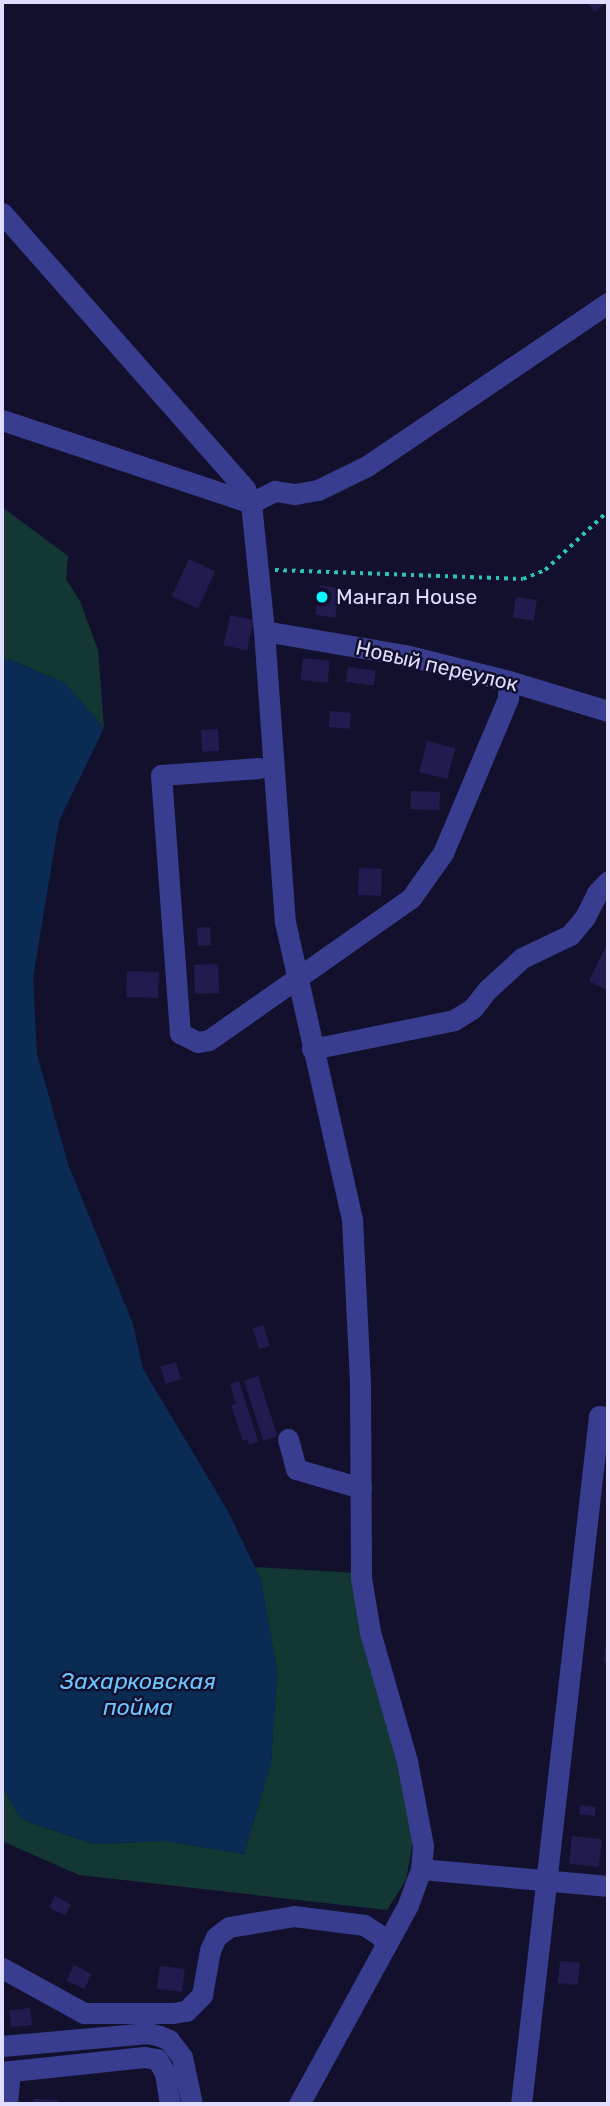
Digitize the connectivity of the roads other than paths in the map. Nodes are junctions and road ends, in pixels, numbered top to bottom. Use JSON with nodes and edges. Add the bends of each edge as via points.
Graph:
{"nodes":[{"id":1,"x":2,"y":213,"type":"edge"},
{"id":2,"x":608,"y":303,"type":"edge"},
{"id":3,"x":2,"y":420,"type":"edge"},
{"id":4,"x":251,"y":503,"type":"junction"},
{"id":5,"x":264,"y":631,"type":"junction"},
{"id":6,"x":509,"y":681,"type":"junction"},
{"id":7,"x":608,"y":711,"type":"edge"},
{"id":8,"x":258,"y":768,"type":"dead end"},
{"id":9,"x":608,"y":881,"type":"edge"},
{"id":10,"x":297,"y":980,"type":"junction"},
{"id":11,"x":312,"y":1049,"type":"junction"},
{"id":12,"x":608,"y":1417,"type":"edge"},
{"id":13,"x":288,"y":1439,"type":"dead end"},
{"id":14,"x":361,"y":1488,"type":"junction"},
{"id":15,"x":421,"y":1869,"type":"junction"},
{"id":16,"x":545,"y":1880,"type":"junction"},
{"id":17,"x":608,"y":1886,"type":"edge"},
{"id":18,"x":386,"y":1946,"type":"junction"},
{"id":19,"x":2,"y":1968,"type":"edge"},
{"id":20,"x":2,"y":2046,"type":"edge"},
{"id":21,"x":6,"y":2072,"type":"edge"},
{"id":22,"x":7,"y":2104,"type":"edge"},
{"id":23,"x":170,"y":2104,"type":"edge"},
{"id":24,"x":192,"y":2104,"type":"edge"},
{"id":25,"x":299,"y":2104,"type":"edge"},
{"id":26,"x":521,"y":2104,"type":"edge"}],
"edges":[{"from":1,"to":4,"type":"street","via":[[245,489]]},
{"from":2,"to":4,"type":"street","via":[[341,482],[295,494],[275,491]]},
{"from":3,"to":4,"type":"street"},
{"from":4,"to":5,"type":"street"},
{"from":5,"to":6,"type":"street","name":"Новый переулок","via":[[405,655]]},
{"from":5,"to":10,"type":"street","via":[[285,922]]},
{"from":6,"to":7,"type":"street","name":"Новый переулок"},
{"from":6,"to":10,"type":"street","via":[[508,698],[443,853],[411,898]]},
{"from":8,"to":10,"type":"street","via":[[161,775],[180,1033],[198,1042],[209,1040]]},
{"from":9,"to":11,"type":"street","via":[[570,935],[522,958],[473,1008],[454,1020]]},
{"from":10,"to":11,"type":"street"},
{"from":11,"to":14,"type":"street","via":[[352,1219]]},
{"from":12,"to":16,"type":"street","via":[[599,1416]]},
{"from":13,"to":14,"type":"street","via":[[296,1469]]},
{"from":14,"to":15,"type":"street","via":[[361,1578],[370,1632],[420,1817]]},
{"from":15,"to":16,"type":"street"},
{"from":15,"to":18,"type":"street"},
{"from":16,"to":17,"type":"street"},
{"from":16,"to":26,"type":"street"},
{"from":18,"to":19,"type":"street","via":[[364,1924],[294,1916],[229,1927],[209,1950],[202,1995],[186,2011],[173,2013],[84,2013]]},
{"from":18,"to":25,"type":"street"},
{"from":20,"to":24,"type":"street","via":[[148,2033],[160,2036],[182,2057]]},
{"from":21,"to":22,"type":"street"},
{"from":21,"to":23,"type":"street","via":[[157,2059],[165,2073]]}]}
